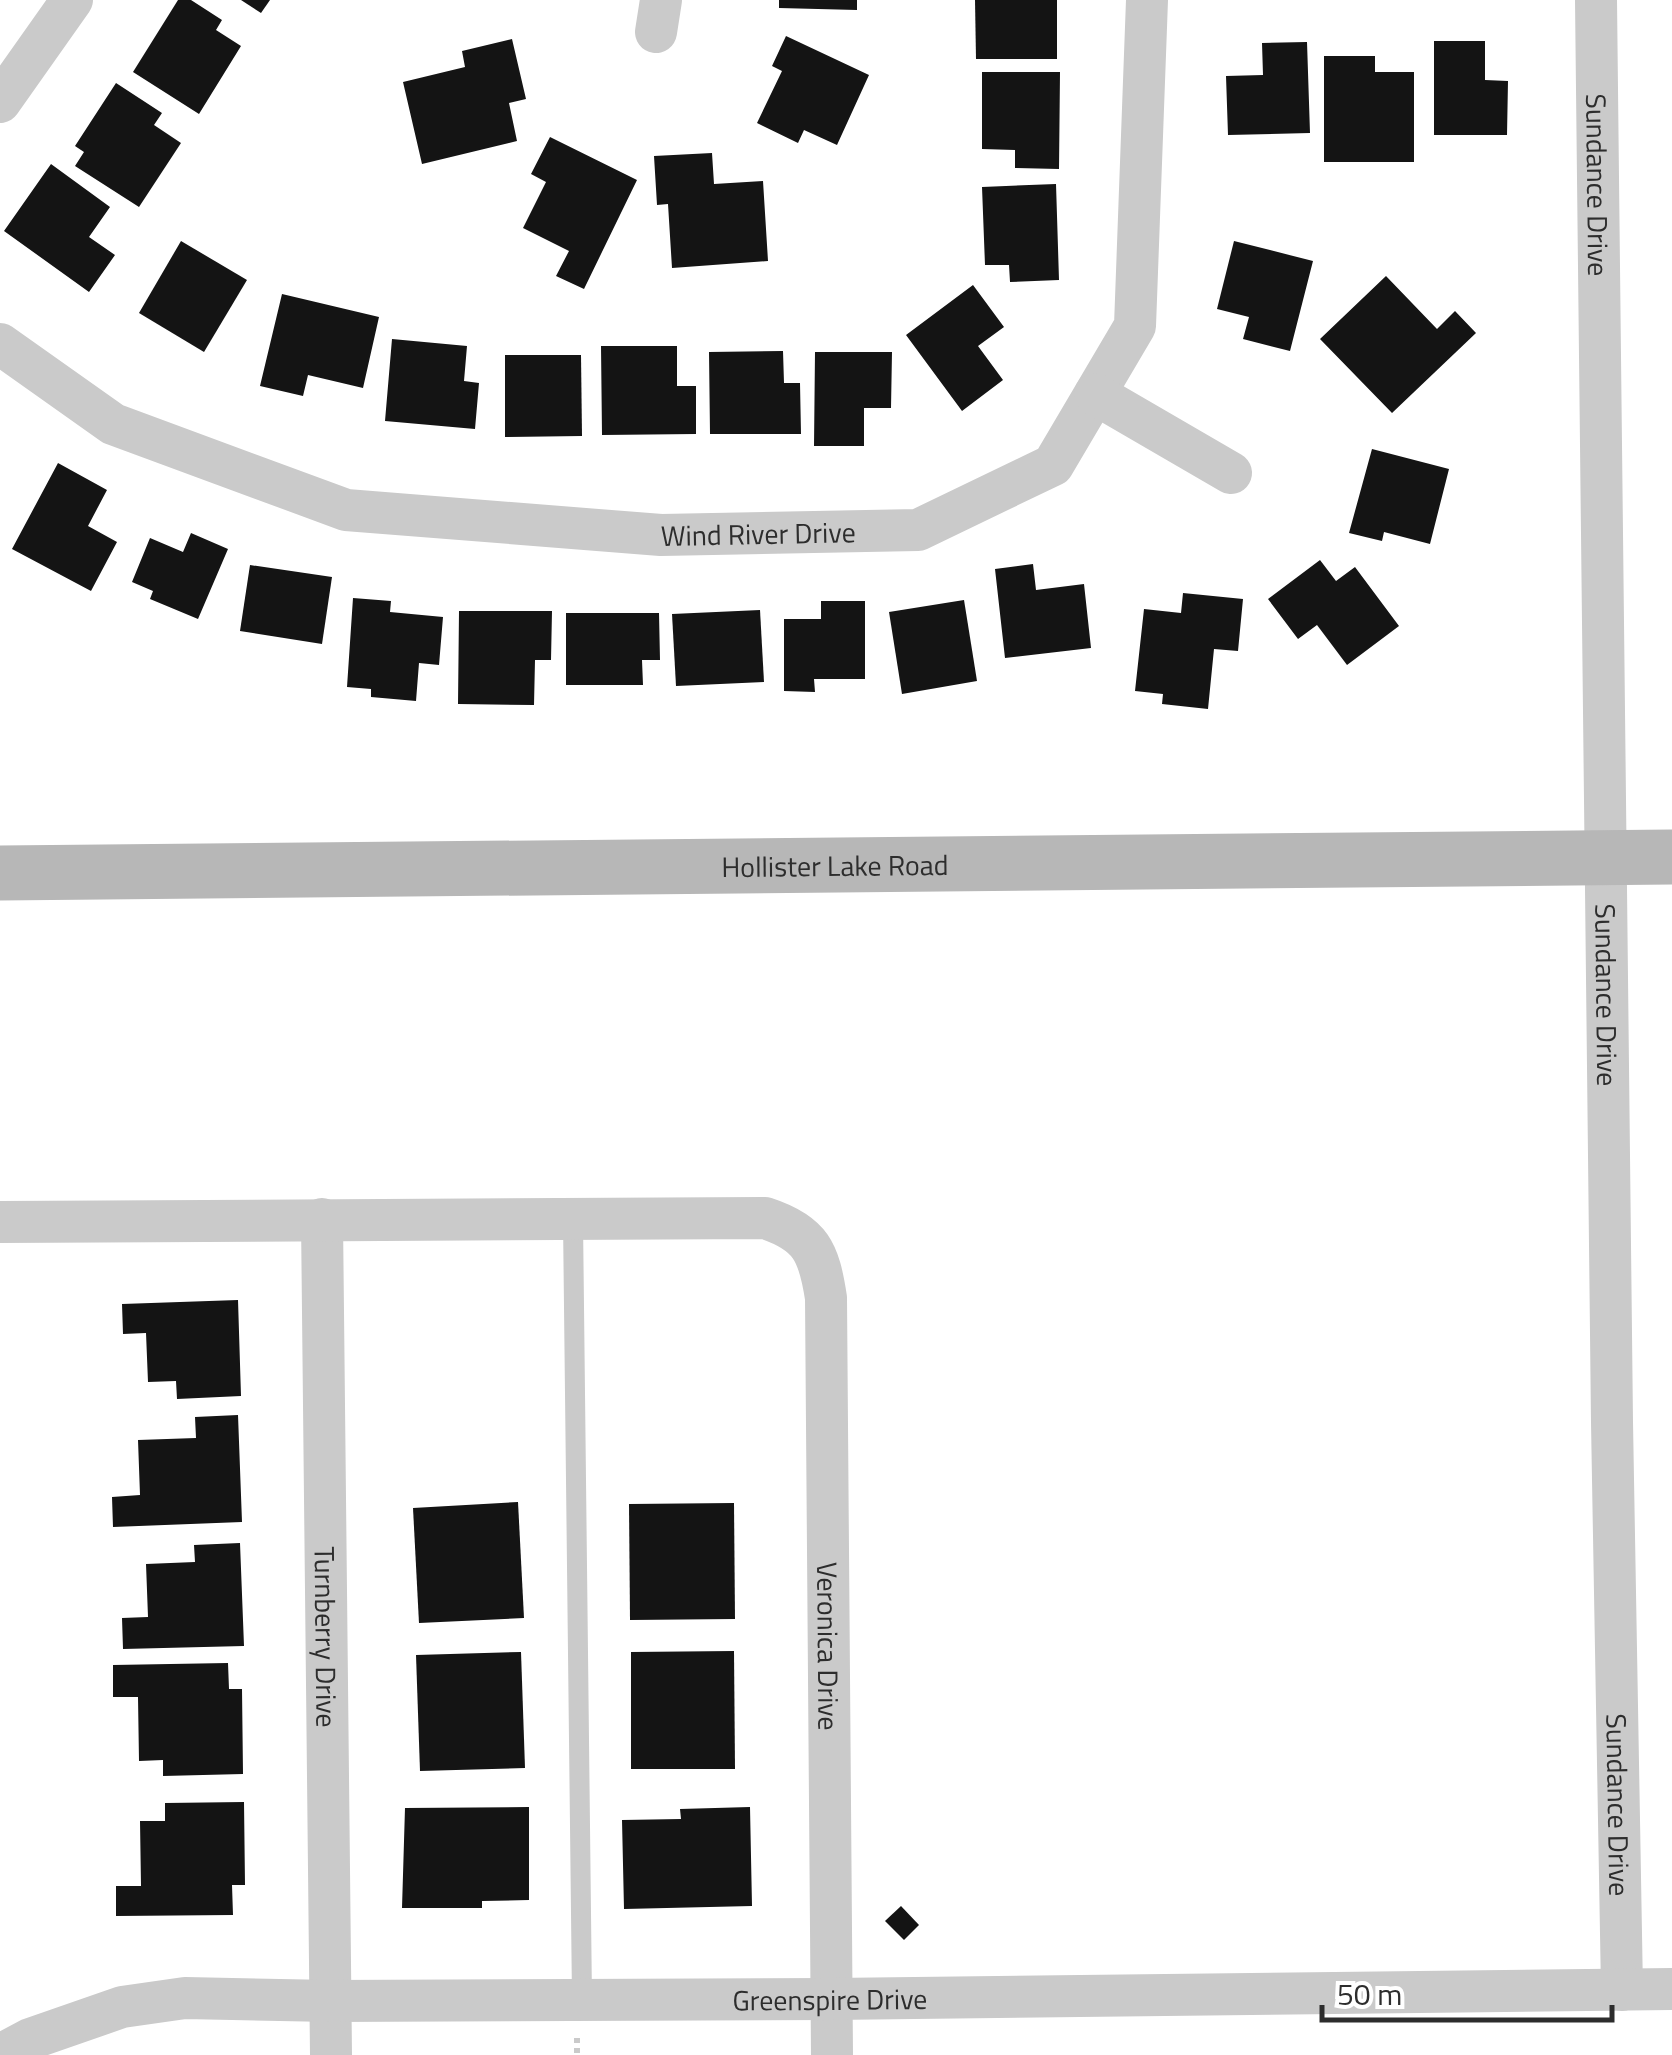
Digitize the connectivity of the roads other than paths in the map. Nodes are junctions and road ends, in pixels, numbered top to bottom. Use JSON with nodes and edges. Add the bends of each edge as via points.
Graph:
{"nodes":[{"id":1,"x":72,"y":0,"type":"edge"},
{"id":2,"x":1147,"y":0,"type":"edge"},
{"id":3,"x":1596,"y":0,"type":"edge"},
{"id":4,"x":0,"y":102,"type":"edge"},
{"id":5,"x":0,"y":344,"type":"edge"},
{"id":6,"x":1095,"y":394,"type":"junction"},
{"id":7,"x":1231,"y":473,"type":"dead end"},
{"id":8,"x":1672,"y":857,"type":"edge"},
{"id":9,"x":1605,"y":858,"type":"junction"},
{"id":10,"x":0,"y":873,"type":"edge"},
{"id":11,"x":322,"y":1219,"type":"junction"},
{"id":12,"x":573,"y":1220,"type":"junction"},
{"id":13,"x":0,"y":1222,"type":"edge"},
{"id":14,"x":1622,"y":1990,"type":"junction"},
{"id":15,"x":1672,"y":1990,"type":"edge"},
{"id":16,"x":832,"y":1999,"type":"junction"},
{"id":17,"x":331,"y":2001,"type":"junction"},
{"id":18,"x":579,"y":2018,"type":"junction"},
{"id":19,"x":0,"y":2055,"type":"edge"},
{"id":20,"x":332,"y":2055,"type":"edge"},
{"id":21,"x":832,"y":2055,"type":"edge"}],
"edges":[{"from":1,"to":4,"type":"street"},
{"from":2,"to":6,"type":"street","name":"Wind River Drive","via":[[1135,326]]},
{"from":3,"to":9,"type":"street","name":"Sundance Drive"},
{"from":5,"to":6,"type":"street","name":"Wind River Drive","via":[[114,424],[346,510],[661,535],[918,530],[1054,465]]},
{"from":6,"to":7,"type":"street"},
{"from":8,"to":9,"type":"street","name":"Hollister Lake Road"},
{"from":9,"to":10,"type":"street","name":"Hollister Lake Road"},
{"from":9,"to":14,"type":"street","name":"Sundance Drive"},
{"from":11,"to":12,"type":"street"},
{"from":11,"to":13,"type":"street"},
{"from":11,"to":17,"type":"street","name":"Turnberry Drive"},
{"from":12,"to":16,"type":"street","name":"Veronica Drive","via":[[765,1218],[792,1227],[810,1243],[822,1268]]},
{"from":12,"to":18,"type":"lane"},
{"from":14,"to":15,"type":"street","name":"Greenspire Drive"},
{"from":14,"to":16,"type":"street","name":"Greenspire Drive"},
{"from":16,"to":18,"type":"street","name":"Greenspire Drive"},
{"from":16,"to":21,"type":"street","name":"Veronica Drive"},
{"from":17,"to":18,"type":"street","name":"Greenspire Drive"},
{"from":17,"to":19,"type":"street","name":"Greenspire Drive","via":[[185,1998],[122,2007]]},
{"from":17,"to":20,"type":"street","name":"Turnberry Drive"}]}
